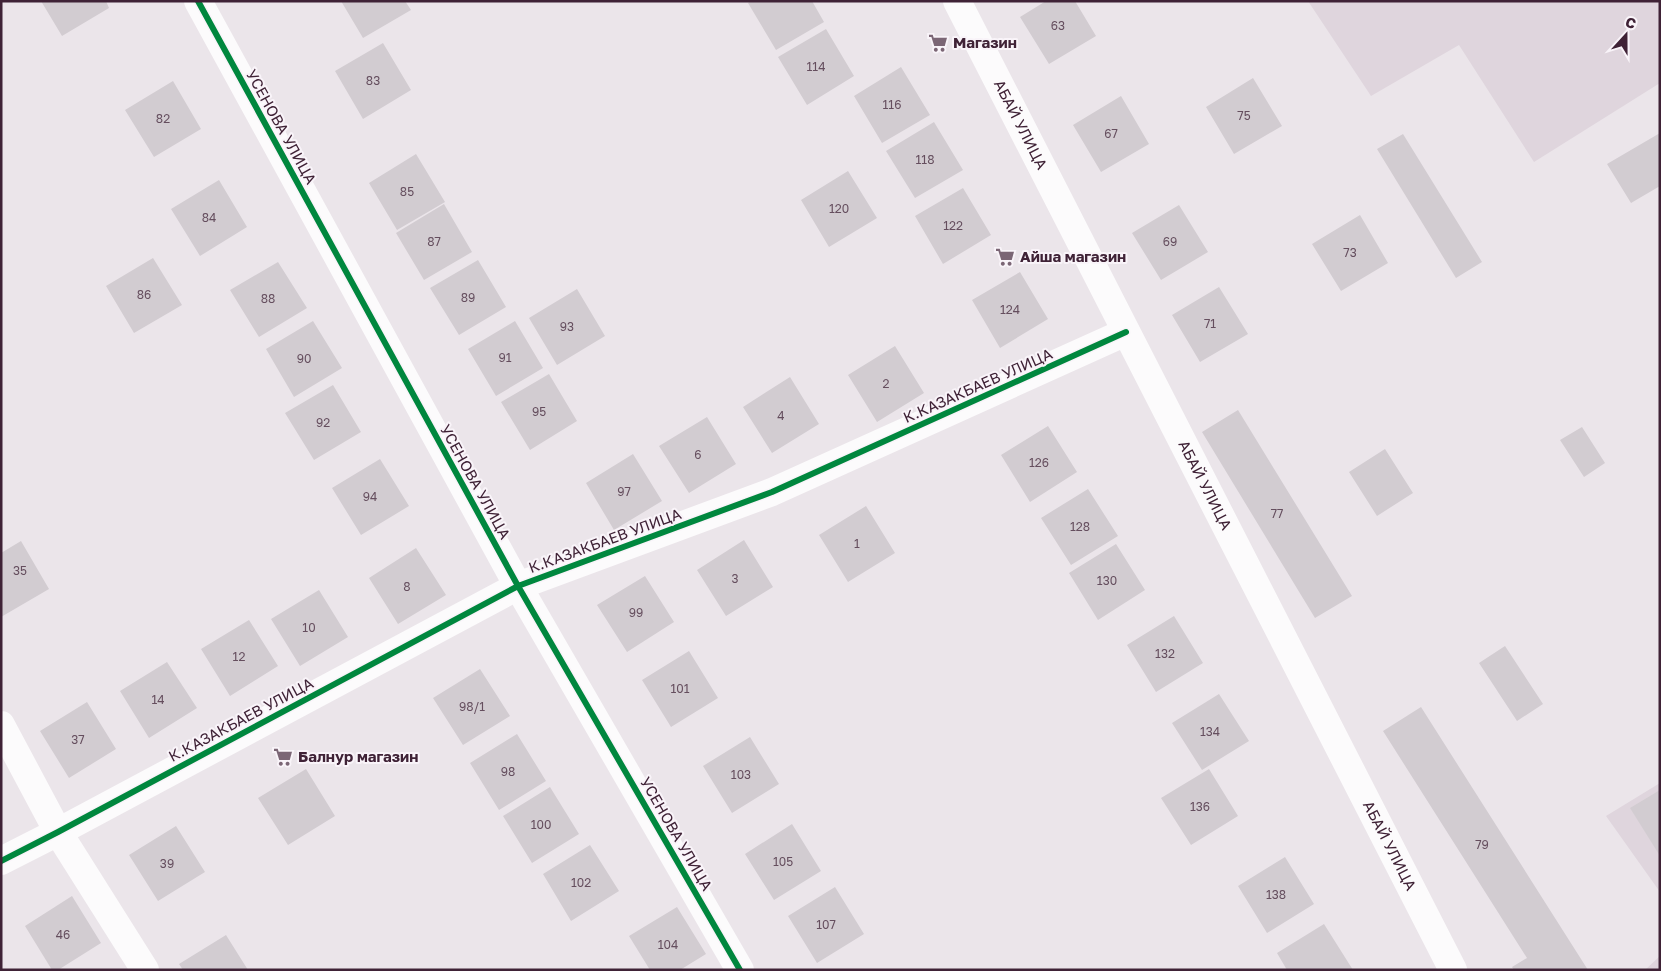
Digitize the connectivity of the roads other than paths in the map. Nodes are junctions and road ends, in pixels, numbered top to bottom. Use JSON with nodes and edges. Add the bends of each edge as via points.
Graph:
{"nodes":[{"id":1,"x":198,"y":1,"type":"edge"},
{"id":2,"x":957,"y":1,"type":"edge"},
{"id":3,"x":1126,"y":332,"type":"junction"},
{"id":4,"x":518,"y":586,"type":"junction"},
{"id":5,"x":1,"y":725,"type":"edge"},
{"id":6,"x":58,"y":832,"type":"junction"},
{"id":7,"x":1,"y":860,"type":"edge"},
{"id":8,"x":145,"y":970,"type":"edge"},
{"id":9,"x":740,"y":970,"type":"edge"},
{"id":10,"x":1453,"y":970,"type":"edge"}],
"edges":[{"from":1,"to":4,"type":"street","name":"УСЕНОВА УЛИЦА"},
{"from":2,"to":3,"type":"street","name":"АБАЙ УЛИЦА"},
{"from":3,"to":4,"type":"street","name":"К.КАЗАКБАЕВ УЛИЦА","via":[[772,492]]},
{"from":3,"to":10,"type":"street","name":"АБАЙ УЛИЦА"},
{"from":4,"to":6,"type":"street","name":"К.КАЗАКБАЕВ УЛИЦА"},
{"from":4,"to":9,"type":"street","name":"УСЕНОВА УЛИЦА"},
{"from":5,"to":6,"type":"street"},
{"from":6,"to":7,"type":"street","name":"К.КАЗАКБАЕВ УЛИЦА"},
{"from":6,"to":8,"type":"street"}]}
